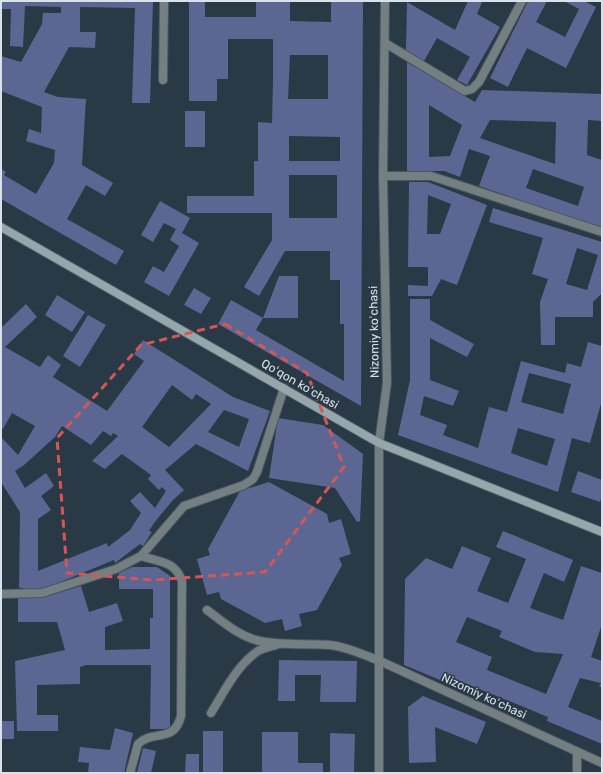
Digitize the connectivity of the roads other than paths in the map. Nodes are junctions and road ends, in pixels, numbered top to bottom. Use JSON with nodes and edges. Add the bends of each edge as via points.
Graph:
{"nodes":[{"id":1,"x":164,"y":1,"type":"edge"},
{"id":2,"x":385,"y":1,"type":"edge"},
{"id":3,"x":522,"y":1,"type":"edge"},
{"id":4,"x":385,"y":43,"type":"junction"},
{"id":5,"x":163,"y":80,"type":"dead end"},
{"id":6,"x":383,"y":176,"type":"junction"},
{"id":7,"x":1,"y":227,"type":"edge"},
{"id":8,"x":602,"y":232,"type":"edge"},
{"id":9,"x":284,"y":388,"type":"junction"},
{"id":10,"x":378,"y":443,"type":"junction"},
{"id":11,"x":602,"y":532,"type":"edge"},
{"id":12,"x":141,"y":556,"type":"junction"},
{"id":13,"x":1,"y":594,"type":"edge"},
{"id":14,"x":207,"y":610,"type":"dead end"},
{"id":15,"x":279,"y":644,"type":"junction"},
{"id":16,"x":380,"y":661,"type":"junction"},
{"id":17,"x":211,"y":713,"type":"dead end"},
{"id":18,"x":577,"y":753,"type":"junction"},
{"id":19,"x":602,"y":763,"type":"edge"},
{"id":20,"x":130,"y":773,"type":"edge"},
{"id":21,"x":380,"y":773,"type":"edge"},
{"id":22,"x":577,"y":773,"type":"edge"}],
"edges":[{"from":1,"to":5,"type":"street"},
{"from":2,"to":4,"type":"street","name":"Nizomiy koʻchasi"},
{"from":3,"to":4,"type":"street","via":[[479,82],[472,89],[465,91]]},
{"from":4,"to":6,"type":"street","name":"Nizomiy koʻchasi"},
{"from":6,"to":8,"type":"street","via":[[431,176]]},
{"from":6,"to":10,"type":"street","name":"Nizomiy koʻchasi","via":[[387,383]]},
{"from":7,"to":9,"type":"main road","name":"Qoʻqon koʻchasi"},
{"from":9,"to":10,"type":"main road","name":"Qoʻqon koʻchasi"},
{"from":9,"to":12,"type":"street","via":[[253,479],[244,485],[184,506]]},
{"from":10,"to":11,"type":"main road","name":"Qoʻqon koʻchasi"},
{"from":10,"to":16,"type":"street","name":"Nizomiy koʻchasi"},
{"from":12,"to":13,"type":"street","via":[[116,569],[42,593]]},
{"from":12,"to":20,"type":"street","via":[[172,565],[179,572],[182,582],[181,716],[173,732],[145,739],[138,744]]},
{"from":14,"to":15,"type":"street","via":[[237,632],[259,641]]},
{"from":15,"to":16,"type":"street","via":[[332,645]]},
{"from":15,"to":17,"type":"street","via":[[260,650],[250,657],[227,686]]},
{"from":16,"to":18,"type":"street","name":"Nizomiy koʻchasi"},
{"from":16,"to":21,"type":"street","name":"Nizomiy koʻchasi"},
{"from":18,"to":19,"type":"street","name":"Nizomiy koʻchasi"},
{"from":18,"to":22,"type":"street"}]}
